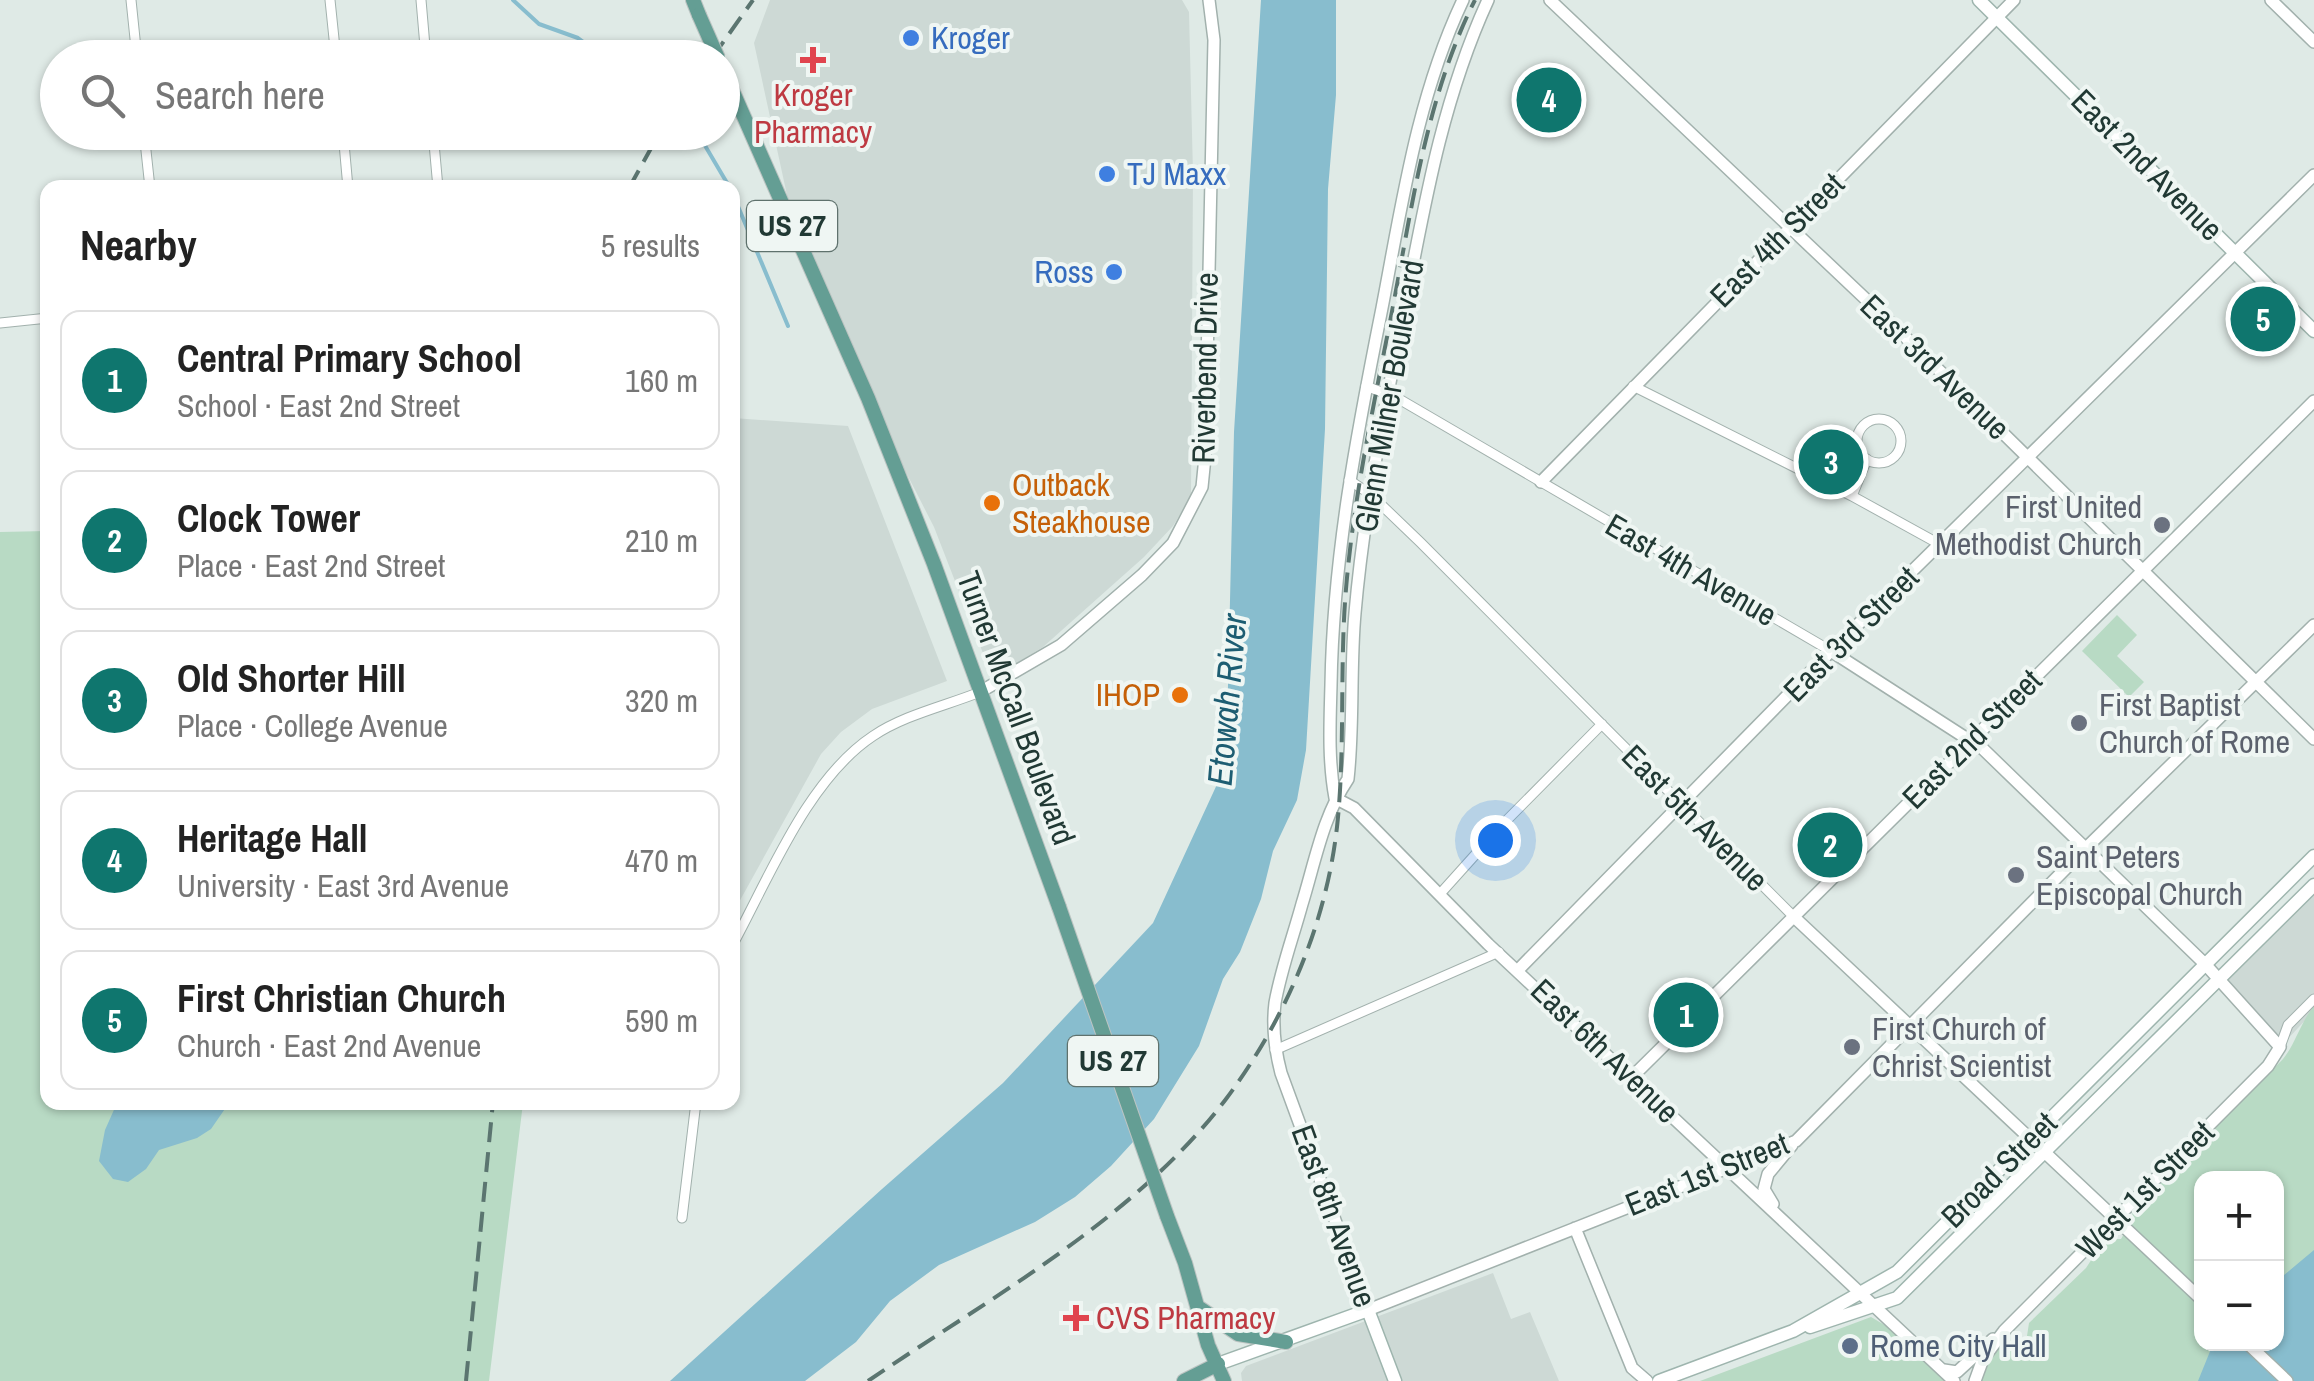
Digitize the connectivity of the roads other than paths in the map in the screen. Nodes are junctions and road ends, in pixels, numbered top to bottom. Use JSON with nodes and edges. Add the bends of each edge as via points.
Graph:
{"nodes":[{"id":1,"x":131,"y":0,"type":"edge"},
{"id":2,"x":330,"y":0,"type":"edge"},
{"id":3,"x":421,"y":0,"type":"edge"},
{"id":4,"x":693,"y":0,"type":"edge"},
{"id":5,"x":1209,"y":0,"type":"edge"},
{"id":6,"x":1463,"y":0,"type":"edge"},
{"id":7,"x":1488,"y":0,"type":"edge"},
{"id":8,"x":1550,"y":0,"type":"edge"},
{"id":9,"x":1979,"y":0,"type":"edge"},
{"id":10,"x":2014,"y":0,"type":"edge"},
{"id":11,"x":2271,"y":0,"type":"edge"},
{"id":12,"x":1996,"y":18,"type":"junction"},
{"id":13,"x":135,"y":40,"type":"edge"},
{"id":14,"x":334,"y":40,"type":"edge"},
{"id":15,"x":424,"y":40,"type":"edge"},
{"id":16,"x":710,"y":40,"type":"edge"},
{"id":17,"x":2314,"y":42,"type":"edge"},
{"id":18,"x":740,"y":106,"type":"edge"},
{"id":19,"x":146,"y":150,"type":"edge"},
{"id":20,"x":345,"y":150,"type":"edge"},
{"id":21,"x":435,"y":150,"type":"edge"},
{"id":22,"x":2314,"y":176,"type":"edge"},
{"id":23,"x":149,"y":180,"type":"edge"},
{"id":24,"x":347,"y":180,"type":"edge"},
{"id":25,"x":437,"y":180,"type":"edge"},
{"id":26,"x":1790,"y":227,"type":"junction"},
{"id":27,"x":2236,"y":254,"type":"junction"},
{"id":28,"x":40,"y":319,"type":"edge"},
{"id":29,"x":0,"y":323,"type":"edge"},
{"id":30,"x":2314,"y":331,"type":"edge"},
{"id":31,"x":1366,"y":386,"type":"junction"},
{"id":32,"x":1634,"y":386,"type":"junction"},
{"id":33,"x":1387,"y":395,"type":"junction"},
{"id":34,"x":2314,"y":401,"type":"edge"},
{"id":35,"x":2029,"y":459,"type":"junction"},
{"id":36,"x":1867,"y":460,"type":"junction"},
{"id":37,"x":1349,"y":480,"type":"junction"},
{"id":38,"x":1541,"y":482,"type":"junction"},
{"id":39,"x":1370,"y":494,"type":"junction"},
{"id":40,"x":1852,"y":496,"type":"junction"},
{"id":41,"x":1941,"y":545,"type":"junction"},
{"id":42,"x":2142,"y":570,"type":"junction"},
{"id":43,"x":2314,"y":625,"type":"edge"},
{"id":44,"x":1830,"y":652,"type":"junction"},
{"id":45,"x":2256,"y":682,"type":"junction"},
{"id":46,"x":980,"y":692,"type":"junction"},
{"id":47,"x":1602,"y":724,"type":"junction"},
{"id":48,"x":2314,"y":739,"type":"edge"},
{"id":49,"x":1972,"y":740,"type":"junction"},
{"id":50,"x":1335,"y":798,"type":"junction"},
{"id":51,"x":1683,"y":805,"type":"junction"},
{"id":52,"x":2087,"y":847,"type":"junction"},
{"id":53,"x":2314,"y":856,"type":"edge"},
{"id":54,"x":2314,"y":885,"type":"edge"},
{"id":55,"x":1440,"y":895,"type":"junction"},
{"id":56,"x":1794,"y":917,"type":"junction"},
{"id":57,"x":740,"y":931,"type":"edge"},
{"id":58,"x":1498,"y":952,"type":"junction"},
{"id":59,"x":2204,"y":964,"type":"junction"},
{"id":60,"x":1519,"y":969,"type":"junction"},
{"id":61,"x":2218,"y":981,"type":"junction"},
{"id":62,"x":2314,"y":999,"type":"edge"},
{"id":63,"x":1912,"y":1026,"type":"junction"},
{"id":64,"x":2280,"y":1047,"type":"junction"},
{"id":65,"x":1275,"y":1050,"type":"junction"},
{"id":66,"x":1630,"y":1078,"type":"junction"},
{"id":67,"x":695,"y":1110,"type":"edge"},
{"id":68,"x":2030,"y":1138,"type":"junction"},
{"id":69,"x":1796,"y":1141,"type":"junction"},
{"id":70,"x":2044,"y":1152,"type":"junction"},
{"id":71,"x":1730,"y":1167,"type":"junction"},
{"id":72,"x":682,"y":1218,"type":"dead end"},
{"id":73,"x":2116,"y":1219,"type":"junction"},
{"id":74,"x":1575,"y":1228,"type":"junction"},
{"id":75,"x":1790,"y":1228,"type":"junction"},
{"id":76,"x":2194,"y":1292,"type":"edge"},
{"id":77,"x":1862,"y":1293,"type":"junction"},
{"id":78,"x":1198,"y":1306,"type":"junction"},
{"id":79,"x":1875,"y":1306,"type":"junction"},
{"id":80,"x":1368,"y":1310,"type":"junction"},
{"id":81,"x":1793,"y":1331,"type":"junction"},
{"id":82,"x":2004,"y":1331,"type":"junction"},
{"id":83,"x":1286,"y":1342,"type":"junction"},
{"id":84,"x":2255,"y":1351,"type":"edge"},
{"id":85,"x":1218,"y":1364,"type":"junction"},
{"id":86,"x":1942,"y":1369,"type":"junction"},
{"id":87,"x":1184,"y":1381,"type":"edge"},
{"id":88,"x":1224,"y":1381,"type":"edge"},
{"id":89,"x":1395,"y":1381,"type":"edge"},
{"id":90,"x":1647,"y":1381,"type":"edge"},
{"id":91,"x":1659,"y":1381,"type":"edge"},
{"id":92,"x":1954,"y":1381,"type":"edge"},
{"id":93,"x":1976,"y":1381,"type":"edge"},
{"id":94,"x":2287,"y":1381,"type":"edge"}],
"edges":[{"from":1,"to":13,"type":"street"},
{"from":2,"to":14,"type":"street"},
{"from":3,"to":15,"type":"street"},
{"from":4,"to":16,"type":"main road","bridge":true},
{"from":5,"to":46,"type":"street","name":"Riverbend Drive","via":[[1214,40],[1202,487],[1173,543],[1142,574],[1044,658]]},
{"from":6,"to":31,"type":"street","name":"Glenn Milner Boulevard","via":[[1420,118]]},
{"from":7,"to":33,"type":"street","name":"Glenn Milner Boulevard","via":[[1443,118]]},
{"from":8,"to":26,"type":"street","name":"East 3rd Avenue"},
{"from":9,"to":12,"type":"main road","name":"East 2nd Avenue"},
{"from":10,"to":12,"type":"street","name":"East 4th Street"},
{"from":11,"to":17,"type":"street"},
{"from":12,"to":26,"type":"street","name":"East 4th Street"},
{"from":12,"to":27,"type":"main road","name":"East 2nd Avenue"},
{"from":18,"to":46,"type":"main road","name":"Turner McCall Boulevard","number":"US 27","via":[[874,412]]},
{"from":19,"to":23,"type":"street"},
{"from":20,"to":24,"type":"street"},
{"from":21,"to":25,"type":"street"},
{"from":22,"to":27,"type":"street","name":"East 3rd Street"},
{"from":26,"to":32,"type":"street","name":"East 4th Street"},
{"from":26,"to":35,"type":"street","name":"East 3rd Avenue"},
{"from":27,"to":30,"type":"main road","name":"East 2nd Avenue"},
{"from":27,"to":35,"type":"street","name":"East 3rd Street"},
{"from":28,"to":29,"type":"street"},
{"from":31,"to":33,"type":"street","name":"East 4th Avenue"},
{"from":31,"to":37,"type":"street","name":"Glenn Milner Boulevard"},
{"from":32,"to":38,"type":"street","name":"East 4th Street"},
{"from":32,"to":40,"type":"street"},
{"from":33,"to":38,"type":"street","name":"East 4th Avenue"},
{"from":33,"to":39,"type":"street","name":"Glenn Milner Boulevard"},
{"from":34,"to":42,"type":"street","name":"East 2nd Street"},
{"from":35,"to":41,"type":"street","name":"East 3rd Street"},
{"from":35,"to":42,"type":"street","name":"East 3rd Avenue"},
{"from":36,"to":36,"type":"street","via":[[1886,462],[1897,454],[1901,440],[1893,424],[1875,420],[1862,428],[1857,442]]},
{"from":36,"to":40,"type":"street"},
{"from":37,"to":39,"type":"street","name":"East 5th Avenue"},
{"from":37,"to":50,"type":"street","name":"Glenn Milner Boulevard","via":[[1332,647],[1329,766]]},
{"from":38,"to":44,"type":"street","name":"East 4th Avenue"},
{"from":39,"to":47,"type":"street","name":"East 5th Avenue"},
{"from":39,"to":50,"type":"street","name":"Glenn Milner Boulevard","via":[[1355,617],[1348,779]]},
{"from":40,"to":41,"type":"street"},
{"from":41,"to":44,"type":"street","name":"East 3rd Street"},
{"from":42,"to":45,"type":"street","name":"East 3rd Avenue"},
{"from":42,"to":49,"type":"street","name":"East 2nd Street"},
{"from":43,"to":45,"type":"street","name":"East 1st Street"},
{"from":44,"to":49,"type":"street","name":"East 4th Avenue"},
{"from":44,"to":51,"type":"street","name":"East 3rd Street"},
{"from":45,"to":48,"type":"street","name":"East 3rd Avenue"},
{"from":45,"to":52,"type":"street","name":"East 1st Street"},
{"from":46,"to":57,"type":"street","via":[[900,722],[846,755],[820,785]]},
{"from":46,"to":78,"type":"main road","name":"Turner McCall Boulevard","number":"US 27","bridge":true},
{"from":47,"to":51,"type":"street","name":"East 5th Avenue"},
{"from":47,"to":55,"type":"street"},
{"from":49,"to":52,"type":"street","name":"East 4th Avenue"},
{"from":49,"to":56,"type":"street","name":"East 2nd Street"},
{"from":50,"to":55,"type":"street","name":"East 6th Avenue","via":[[1354,808]]},
{"from":50,"to":65,"type":"street","name":"Glenn Milner Boulevard","via":[[1276,1002]]},
{"from":51,"to":56,"type":"street","name":"East 5th Avenue"},
{"from":51,"to":60,"type":"street","name":"East 3rd Street"},
{"from":52,"to":59,"type":"street","name":"East 4th Avenue"},
{"from":52,"to":63,"type":"street","name":"East 1st Street"},
{"from":53,"to":59,"type":"main road","name":"Broad Street"},
{"from":54,"to":61,"type":"main road","name":"Broad Street"},
{"from":55,"to":58,"type":"street","name":"East 6th Avenue"},
{"from":56,"to":63,"type":"street","name":"East 5th Avenue"},
{"from":56,"to":66,"type":"street","name":"East 2nd Street"},
{"from":58,"to":60,"type":"street","name":"East 6th Avenue"},
{"from":58,"to":65,"type":"street"},
{"from":59,"to":61,"type":"street","name":"East 4th Avenue"},
{"from":59,"to":68,"type":"main road","name":"Broad Street"},
{"from":60,"to":66,"type":"street","name":"East 6th Avenue"},
{"from":61,"to":64,"type":"street","name":"East 4th Avenue"},
{"from":61,"to":70,"type":"main road","name":"Broad Street"},
{"from":62,"to":64,"type":"street","name":"West 1st Street","via":[[2288,1025]]},
{"from":63,"to":68,"type":"street","name":"East 5th Avenue"},
{"from":63,"to":69,"type":"street","name":"East 1st Street"},
{"from":64,"to":73,"type":"street","name":"West 1st Street"},
{"from":65,"to":80,"type":"street","name":"East 8th Avenue"},
{"from":66,"to":71,"type":"street","name":"East 6th Avenue"},
{"from":67,"to":72,"type":"street"},
{"from":68,"to":70,"type":"street","name":"East 5th Avenue"},
{"from":68,"to":77,"type":"main road","name":"Broad Street","via":[[1897,1272]]},
{"from":69,"to":71,"type":"street","name":"East 1st Street"},
{"from":69,"to":75,"type":"street","via":[[1764,1184]]},
{"from":70,"to":73,"type":"street","name":"East 5th Avenue"},
{"from":70,"to":79,"type":"main road","name":"Broad Street","via":[[1897,1298]]},
{"from":71,"to":74,"type":"street","name":"East 1st Street"},
{"from":71,"to":75,"type":"street","name":"East 6th Avenue"},
{"from":73,"to":76,"type":"street","name":"East 5th Avenue"},
{"from":73,"to":82,"type":"street","name":"West 1st Street"},
{"from":74,"to":80,"type":"street","name":"East 1st Street"},
{"from":74,"to":90,"type":"street","via":[[1632,1368]]},
{"from":75,"to":77,"type":"street","name":"East 6th Avenue"},
{"from":77,"to":79,"type":"street","name":"East 6th Avenue"},
{"from":77,"to":81,"type":"main road","name":"Broad Street"},
{"from":78,"to":83,"type":"main road","via":[[1238,1334]]},
{"from":78,"to":85,"type":"main road","name":"Turner McCall Boulevard","number":"US 27"},
{"from":79,"to":81,"type":"main road","name":"Broad Street"},
{"from":79,"to":86,"type":"street","name":"East 6th Avenue"},
{"from":80,"to":83,"type":"main road","name":"East 1st Street"},
{"from":80,"to":89,"type":"main road","name":"East 8th Avenue"},
{"from":81,"to":91,"type":"main road","name":"Broad Street"},
{"from":82,"to":86,"type":"street","via":[[1957,1372]]},
{"from":82,"to":93,"type":"street","name":"West 1st Street"},
{"from":83,"to":85,"type":"main road","name":"East 1st Street"},
{"from":84,"to":94,"type":"street"},
{"from":85,"to":87,"type":"main road"},
{"from":85,"to":88,"type":"main road","name":"Turner McCall Boulevard","number":"US 27"},
{"from":86,"to":92,"type":"street","name":"East 6th Avenue"}]}
